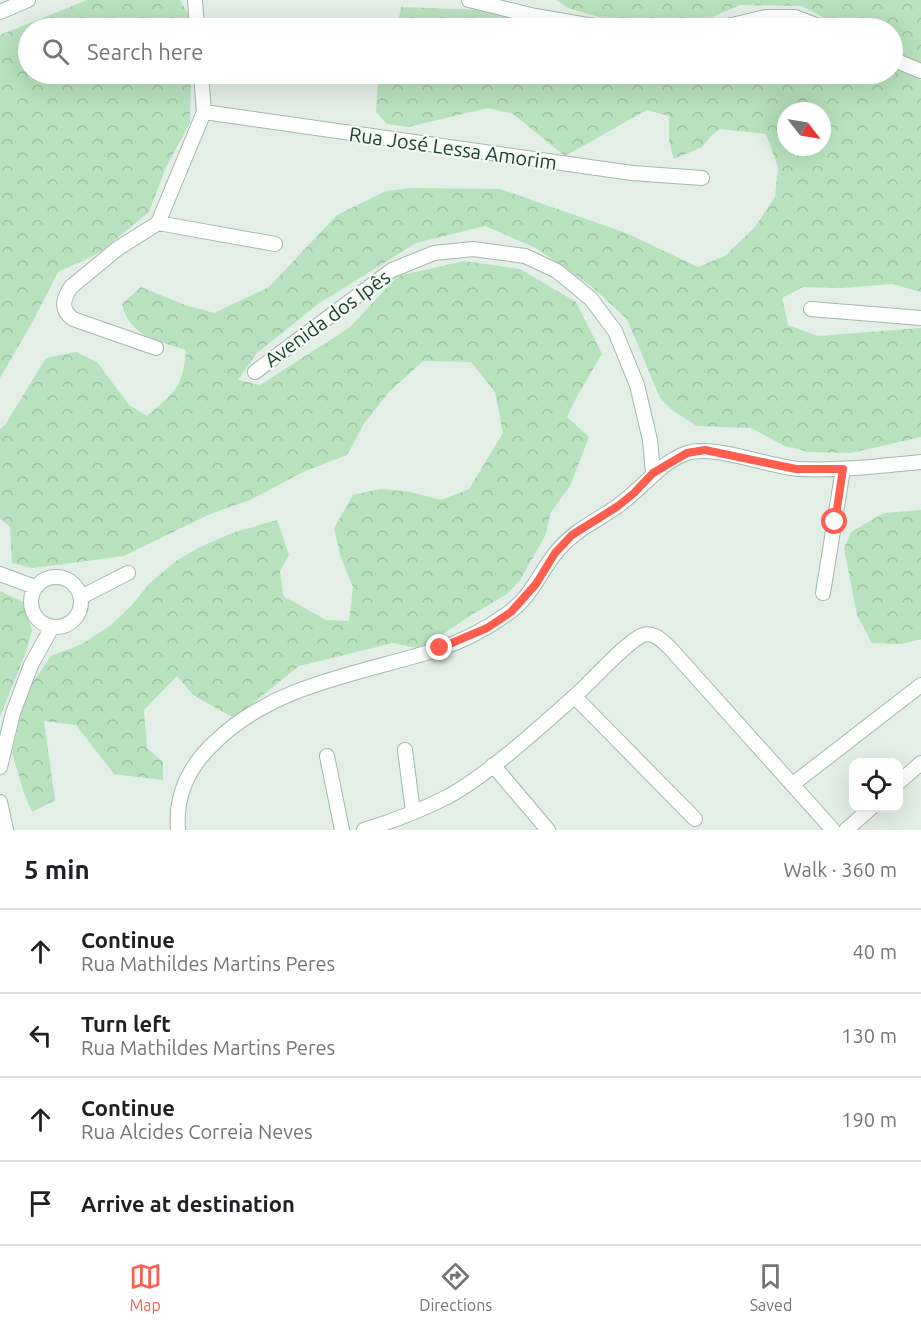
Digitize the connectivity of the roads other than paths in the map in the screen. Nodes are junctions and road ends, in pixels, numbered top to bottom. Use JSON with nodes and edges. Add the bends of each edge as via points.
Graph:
{"nodes":[{"id":1,"x":28,"y":0,"type":"edge"},
{"id":2,"x":195,"y":0,"type":"edge"},
{"id":3,"x":469,"y":0,"type":"edge"},
{"id":4,"x":0,"y":12,"type":"edge"},
{"id":5,"x":197,"y":18,"type":"edge"},
{"id":6,"x":548,"y":18,"type":"edge"},
{"id":7,"x":762,"y":18,"type":"edge"},
{"id":8,"x":798,"y":18,"type":"edge"},
{"id":9,"x":903,"y":64,"type":"edge"},
{"id":10,"x":921,"y":71,"type":"edge"},
{"id":11,"x":202,"y":84,"type":"edge"},
{"id":12,"x":204,"y":112,"type":"junction"},
{"id":13,"x":702,"y":178,"type":"dead end"},
{"id":14,"x":158,"y":222,"type":"junction"},
{"id":15,"x":275,"y":244,"type":"dead end"},
{"id":16,"x":811,"y":309,"type":"dead end"},
{"id":17,"x":921,"y":318,"type":"edge"},
{"id":18,"x":156,"y":348,"type":"dead end"},
{"id":19,"x":255,"y":372,"type":"dead end"},
{"id":20,"x":921,"y":462,"type":"edge"},
{"id":21,"x":843,"y":469,"type":"junction"},
{"id":22,"x":653,"y":473,"type":"junction"},
{"id":23,"x":128,"y":573,"type":"dead end"},
{"id":24,"x":0,"y":574,"type":"edge"},
{"id":25,"x":34,"y":587,"type":"junction"},
{"id":26,"x":823,"y":593,"type":"dead end"},
{"id":27,"x":81,"y":597,"type":"junction"},
{"id":28,"x":52,"y":627,"type":"junction"},
{"id":29,"x":921,"y":685,"type":"edge"},
{"id":30,"x":575,"y":697,"type":"junction"},
{"id":31,"x":405,"y":750,"type":"dead end"},
{"id":32,"x":327,"y":756,"type":"dead end"},
{"id":33,"x":921,"y":763,"type":"edge"},
{"id":34,"x":493,"y":765,"type":"junction"},
{"id":35,"x":0,"y":767,"type":"edge"},
{"id":36,"x":903,"y":779,"type":"edge"},
{"id":37,"x":793,"y":784,"type":"junction"},
{"id":38,"x":0,"y":802,"type":"edge"},
{"id":39,"x":866,"y":812,"type":"edge"},
{"id":40,"x":413,"y":813,"type":"junction"},
{"id":41,"x":695,"y":819,"type":"dead end"},
{"id":42,"x":6,"y":830,"type":"edge"},
{"id":43,"x":178,"y":830,"type":"edge"},
{"id":44,"x":342,"y":830,"type":"edge"},
{"id":45,"x":364,"y":830,"type":"edge"},
{"id":46,"x":548,"y":830,"type":"edge"},
{"id":47,"x":833,"y":830,"type":"edge"},
{"id":48,"x":846,"y":830,"type":"edge"}],
"edges":[{"from":1,"to":4,"type":"street"},
{"from":2,"to":5,"type":"street"},
{"from":3,"to":6,"type":"street"},
{"from":7,"to":8,"type":"street"},
{"from":9,"to":10,"type":"street"},
{"from":11,"to":12,"type":"street"},
{"from":12,"to":13,"type":"street","name":"Rua José Lessa Amorim","via":[[632,173]]},
{"from":12,"to":14,"type":"street"},
{"from":14,"to":15,"type":"street"},
{"from":14,"to":18,"type":"street","via":[[71,287],[63,306],[73,319]]},
{"from":16,"to":17,"type":"street"},
{"from":19,"to":22,"type":"street","name":"Avenida dos Ipês","via":[[392,270],[434,253],[473,249],[525,256],[558,271],[591,299],[615,331],[637,385]]},
{"from":20,"to":21,"type":"street"},
{"from":21,"to":22,"type":"street","via":[[796,469],[705,450],[687,453]]},
{"from":21,"to":26,"type":"street"},
{"from":22,"to":43,"type":"street","via":[[618,506],[572,535],[511,612],[487,628],[440,648],[295,691],[230,728],[202,754],[185,781],[176,813]]},
{"from":23,"to":27,"type":"street"},
{"from":24,"to":25,"type":"street"},
{"from":25,"to":27,"type":"street","via":[[48,577],[65,578],[73,582]]},
{"from":25,"to":28,"type":"street","via":[[30,604],[33,612]]},
{"from":27,"to":28,"type":"street","via":[[74,620]]},
{"from":28,"to":35,"type":"street","via":[[31,665],[13,713]]},
{"from":29,"to":37,"type":"street"},
{"from":30,"to":34,"type":"street"},
{"from":30,"to":37,"type":"street","via":[[630,644],[643,635],[657,637]]},
{"from":30,"to":41,"type":"street"},
{"from":31,"to":40,"type":"street"},
{"from":32,"to":44,"type":"street"},
{"from":33,"to":36,"type":"street"},
{"from":34,"to":40,"type":"street","via":[[450,795]]},
{"from":34,"to":46,"type":"street"},
{"from":37,"to":47,"type":"street"},
{"from":38,"to":42,"type":"street"},
{"from":39,"to":48,"type":"street"},
{"from":40,"to":45,"type":"street"}]}
